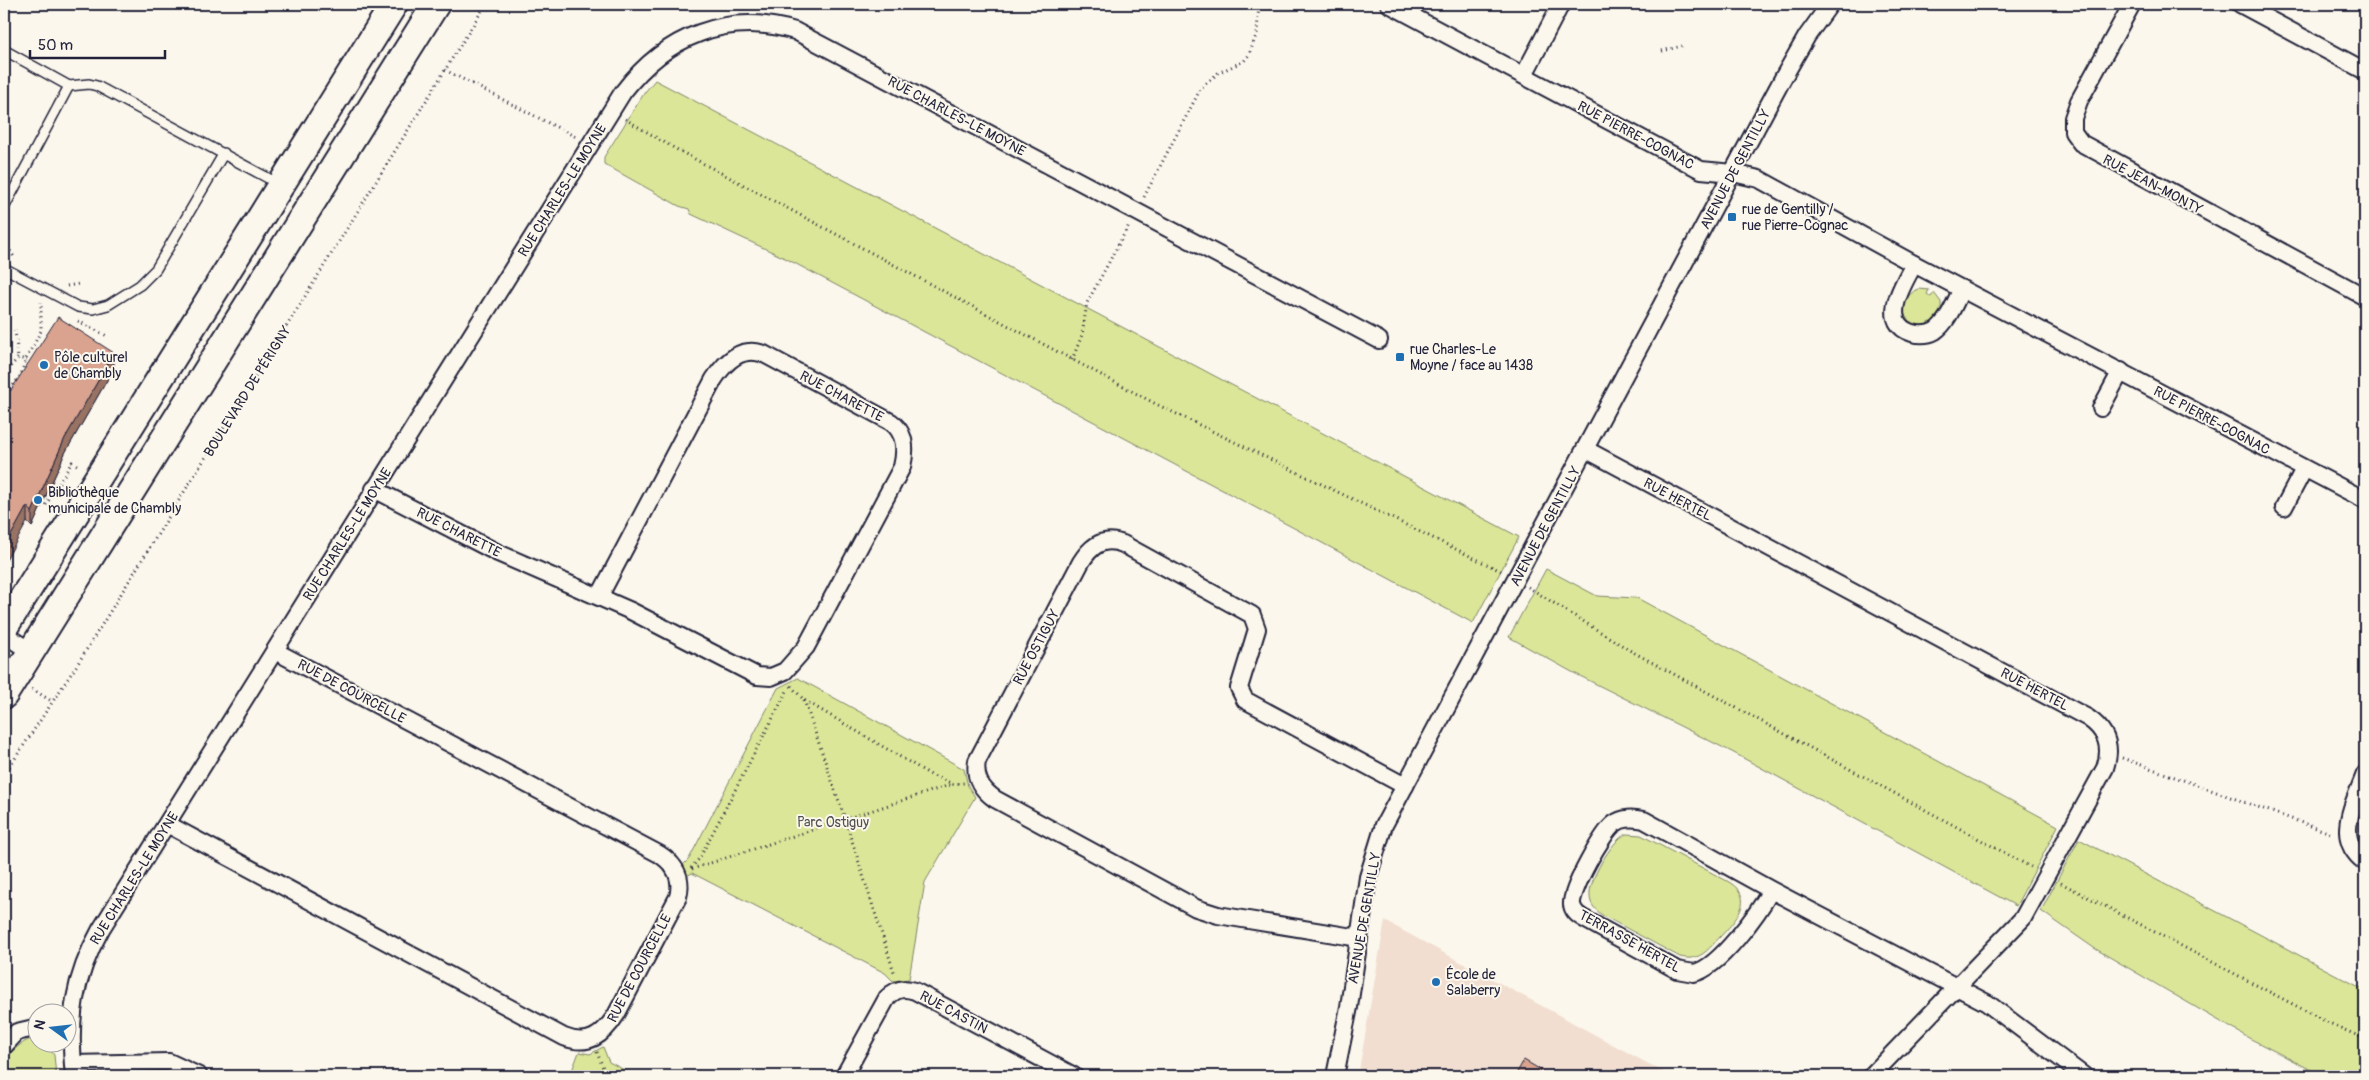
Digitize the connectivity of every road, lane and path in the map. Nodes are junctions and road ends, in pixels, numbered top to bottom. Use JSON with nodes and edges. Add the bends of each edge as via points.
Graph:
{"nodes":[{"id":1,"x":394,"y":4,"type":"edge"},
{"id":2,"x":436,"y":4,"type":"edge"},
{"id":3,"x":486,"y":4,"type":"edge"},
{"id":4,"x":1259,"y":4,"type":"edge"},
{"id":5,"x":1390,"y":4,"type":"edge"},
{"id":6,"x":1561,"y":4,"type":"edge"},
{"id":7,"x":1581,"y":4,"type":"edge"},
{"id":8,"x":1830,"y":4,"type":"edge"},
{"id":9,"x":2132,"y":4,"type":"edge"},
{"id":10,"x":2240,"y":4,"type":"edge"},
{"id":11,"x":1590,"y":8,"type":"dead end"},
{"id":12,"x":1682,"y":46,"type":"dead end"},
{"id":13,"x":4,"y":50,"type":"edge"},
{"id":14,"x":1662,"y":51,"type":"dead end"},
{"id":15,"x":446,"y":70,"type":"junction"},
{"id":16,"x":2365,"y":71,"type":"edge"},
{"id":17,"x":1524,"y":75,"type":"junction"},
{"id":18,"x":69,"y":86,"type":"junction"},
{"id":19,"x":627,"y":121,"type":"dead end"},
{"id":20,"x":574,"y":136,"type":"dead end"},
{"id":21,"x":224,"y":153,"type":"junction"},
{"id":22,"x":1733,"y":173,"type":"junction"},
{"id":23,"x":281,"y":184,"type":"junction"},
{"id":24,"x":1142,"y":201,"type":"dead end"},
{"id":25,"x":4,"y":208,"type":"edge"},
{"id":26,"x":1130,"y":223,"type":"dead end"},
{"id":27,"x":6,"y":237,"type":"dead end"},
{"id":28,"x":18,"y":260,"type":"dead end"},
{"id":29,"x":1914,"y":264,"type":"junction"},
{"id":30,"x":4,"y":268,"type":"edge"},
{"id":31,"x":1962,"y":288,"type":"junction"},
{"id":32,"x":2365,"y":297,"type":"edge"},
{"id":33,"x":41,"y":302,"type":"dead end"},
{"id":34,"x":15,"y":330,"type":"dead end"},
{"id":35,"x":98,"y":332,"type":"dead end"},
{"id":36,"x":106,"y":336,"type":"dead end"},
{"id":37,"x":1379,"y":340,"type":"dead end"},
{"id":38,"x":18,"y":358,"type":"junction"},
{"id":39,"x":26,"y":359,"type":"junction"},
{"id":40,"x":1072,"y":360,"type":"junction"},
{"id":41,"x":31,"y":362,"type":"edge"},
{"id":42,"x":2121,"y":371,"type":"junction"},
{"id":43,"x":4,"y":374,"type":"edge"},
{"id":44,"x":4,"y":397,"type":"edge"},
{"id":45,"x":2101,"y":408,"type":"dead end"},
{"id":46,"x":1585,"y":450,"type":"junction"},
{"id":47,"x":80,"y":467,"type":"dead end"},
{"id":48,"x":2304,"y":469,"type":"junction"},
{"id":49,"x":374,"y":489,"type":"junction"},
{"id":50,"x":2365,"y":500,"type":"edge"},
{"id":51,"x":2284,"y":507,"type":"dead end"},
{"id":52,"x":54,"y":509,"type":"dead end"},
{"id":53,"x":1500,"y":571,"type":"dead end"},
{"id":54,"x":1532,"y":589,"type":"dead end"},
{"id":55,"x":599,"y":597,"type":"junction"},
{"id":56,"x":4,"y":628,"type":"edge"},
{"id":57,"x":4,"y":634,"type":"edge"},
{"id":58,"x":275,"y":651,"type":"junction"},
{"id":59,"x":31,"y":652,"type":"junction"},
{"id":60,"x":29,"y":687,"type":"dead end"},
{"id":61,"x":4,"y":695,"type":"edge"},
{"id":62,"x":804,"y":700,"type":"junction"},
{"id":63,"x":52,"y":702,"type":"junction"},
{"id":64,"x":2118,"y":757,"type":"dead end"},
{"id":65,"x":2365,"y":774,"type":"edge"},
{"id":66,"x":4,"y":775,"type":"edge"},
{"id":67,"x":967,"y":783,"type":"dead end"},
{"id":68,"x":953,"y":784,"type":"junction"},
{"id":69,"x":1405,"y":786,"type":"junction"},
{"id":70,"x":845,"y":819,"type":"junction"},
{"id":71,"x":167,"y":824,"type":"junction"},
{"id":72,"x":2333,"y":834,"type":"dead end"},
{"id":73,"x":2365,"y":862,"type":"edge"},
{"id":74,"x":2035,"y":868,"type":"dead end"},
{"id":75,"x":682,"y":872,"type":"junction"},
{"id":76,"x":2057,"y":880,"type":"dead end"},
{"id":77,"x":1770,"y":890,"type":"junction"},
{"id":78,"x":1359,"y":938,"type":"junction"},
{"id":79,"x":1956,"y":986,"type":"junction"},
{"id":80,"x":899,"y":989,"type":"junction"},
{"id":81,"x":73,"y":1002,"type":"edge"},
{"id":82,"x":28,"y":1029,"type":"edge"},
{"id":83,"x":2365,"y":1039,"type":"edge"},
{"id":84,"x":593,"y":1040,"type":"junction"},
{"id":85,"x":4,"y":1046,"type":"edge"},
{"id":86,"x":72,"y":1052,"type":"edge"},
{"id":87,"x":74,"y":1070,"type":"edge"},
{"id":88,"x":199,"y":1076,"type":"edge"},
{"id":89,"x":606,"y":1076,"type":"edge"},
{"id":90,"x":844,"y":1076,"type":"edge"},
{"id":91,"x":1074,"y":1076,"type":"edge"},
{"id":92,"x":1335,"y":1076,"type":"edge"},
{"id":93,"x":1870,"y":1076,"type":"edge"},
{"id":94,"x":2084,"y":1076,"type":"edge"}],
"edges":[{"from":1,"to":23,"type":"main road"},
{"from":2,"to":59,"type":"main road"},
{"from":3,"to":15,"type":"path","name":"BOULEVARD DE PÉRIGNY"},
{"from":4,"to":24,"type":"path","via":[[1257,33],[1249,55],[1201,88]]},
{"from":5,"to":17,"type":"street","name":"RUE PIERRE-COGNAC"},
{"from":6,"to":17,"type":"street"},
{"from":7,"to":11,"type":"path"},
{"from":8,"to":22,"type":"street","name":"AVENUE DE GENTILLY","via":[[1796,55]]},
{"from":9,"to":32,"type":"street","name":"RUE JEAN-MONTY","via":[[2079,102],[2072,124],[2076,138],[2089,149]]},
{"from":10,"to":16,"type":"street"},
{"from":12,"to":14,"type":"path"},
{"from":13,"to":18,"type":"lane"},
{"from":15,"to":20,"type":"path"},
{"from":15,"to":63,"type":"path","name":"BOULEVARD DE PÉRIGNY"},
{"from":17,"to":22,"type":"street","name":"RUE PIERRE-COGNAC","via":[[1701,170]]},
{"from":18,"to":21,"type":"lane","via":[[97,86]]},
{"from":18,"to":25,"type":"lane"},
{"from":19,"to":40,"type":"path"},
{"from":21,"to":23,"type":"lane"},
{"from":21,"to":30,"type":"lane","via":[[156,269],[140,285],[108,305],[93,309],[78,307]]},
{"from":22,"to":29,"type":"street","name":"RUE PIERRE-COGNAC","via":[[1759,179]]},
{"from":22,"to":46,"type":"street","name":"AVENUE DE GENTILLY"},
{"from":23,"to":56,"type":"main road"},
{"from":26,"to":40,"type":"path","via":[[1086,303],[1082,335]]},
{"from":27,"to":28,"type":"path","via":[[8,250]]},
{"from":29,"to":31,"type":"street","name":"RUE PIERRE-COGNAC"},
{"from":29,"to":31,"type":"street","via":[[1896,297],[1895,306],[1897,320],[1910,332],[1929,334],[1940,327]]},
{"from":31,"to":42,"type":"street","name":"RUE PIERRE-COGNAC"},
{"from":33,"to":39,"type":"path","via":[[41,331]]},
{"from":34,"to":38,"type":"path"},
{"from":35,"to":36,"type":"path"},
{"from":37,"to":49,"type":"street","name":"RUE CHARLES-LE MOYNE","via":[[808,36],[774,25],[736,23],[674,44],[632,80]]},
{"from":38,"to":39,"type":"path"},
{"from":38,"to":43,"type":"path"},
{"from":39,"to":41,"type":"path"},
{"from":39,"to":44,"type":"path","via":[[21,375]]},
{"from":40,"to":53,"type":"path","via":[[1245,449]]},
{"from":42,"to":45,"type":"street"},
{"from":42,"to":48,"type":"street","name":"RUE PIERRE-COGNAC"},
{"from":46,"to":69,"type":"street","name":"AVENUE DE GENTILLY"},
{"from":46,"to":79,"type":"street","name":"RUE HERTEL","via":[[2088,718],[2101,729],[2109,749],[2104,768],[2029,908],[2015,927]]},
{"from":47,"to":52,"type":"path","via":[[72,462],[44,503]]},
{"from":48,"to":50,"type":"street","name":"RUE PIERRE-COGNAC"},
{"from":48,"to":51,"type":"street"},
{"from":49,"to":55,"type":"street","name":"RUE CHARETTE","via":[[498,553]]},
{"from":49,"to":58,"type":"street","name":"RUE CHARLES-LE MOYNE"},
{"from":54,"to":74,"type":"path","via":[[1648,661]]},
{"from":55,"to":55,"type":"street","name":"RUE CHARETTE","via":[[749,673],[764,677],[779,675],[792,666],[806,647],[902,466],[903,437],[891,422],[764,354],[752,351],[739,354],[714,379]]},
{"from":57,"to":59,"type":"street"},
{"from":58,"to":71,"type":"street","name":"RUE CHARLES-LE MOYNE"},
{"from":58,"to":75,"type":"street","name":"RUE DE COURCELLE","via":[[660,854]]},
{"from":59,"to":61,"type":"main road"},
{"from":60,"to":63,"type":"path"},
{"from":62,"to":68,"type":"path","via":[[932,776]]},
{"from":62,"to":70,"type":"path"},
{"from":62,"to":75,"type":"path","via":[[790,684],[699,859]]},
{"from":63,"to":66,"type":"path","name":"BOULEVARD DE PÉRIGNY"},
{"from":64,"to":72,"type":"path"},
{"from":65,"to":73,"type":"street","via":[[2347,834],[2352,850]]},
{"from":67,"to":68,"type":"path"},
{"from":68,"to":70,"type":"path"},
{"from":69,"to":78,"type":"street","name":"AVENUE DE GENTILLY","via":[[1384,825],[1373,856]]},
{"from":69,"to":78,"type":"street","name":"RUE OSTIGUY","via":[[1246,700],[1239,688],[1257,629],[1252,615],[1112,540],[1095,544],[1081,562],[977,760],[979,782],[995,799],[1196,908]]},
{"from":70,"to":75,"type":"path"},
{"from":70,"to":80,"type":"path"},
{"from":71,"to":81,"type":"street","name":"RUE CHARLES-LE MOYNE","via":[[88,954]]},
{"from":71,"to":84,"type":"street","via":[[564,1037],[582,1042]]},
{"from":75,"to":84,"type":"street","name":"RUE DE COURCELLE","via":[[674,904],[616,1015],[603,1033]]},
{"from":76,"to":83,"type":"path"},
{"from":77,"to":77,"type":"street","name":"TERRASSE HERTEL","via":[[1752,921],[1712,963],[1694,973],[1677,970],[1579,916],[1572,904],[1577,886],[1608,829],[1629,818],[1649,823]]},
{"from":77,"to":79,"type":"street","name":"TERRASSE HERTEL"},
{"from":78,"to":92,"type":"street","name":"AVENUE DE GENTILLY"},
{"from":79,"to":93,"type":"street","name":"RUE HERTEL"},
{"from":79,"to":94,"type":"street","name":"TERRASSE HERTEL","via":[[1987,1003]]},
{"from":80,"to":90,"type":"street","via":[[886,998]]},
{"from":80,"to":91,"type":"street","name":"RUE CASTIN","via":[[914,991]]},
{"from":82,"to":85,"type":"street","via":[[17,1032]]},
{"from":84,"to":89,"type":"path"},
{"from":86,"to":87,"type":"street","name":"RUE CHARLES-LE MOYNE"},
{"from":87,"to":88,"type":"street","via":[[170,1062]]}]}
